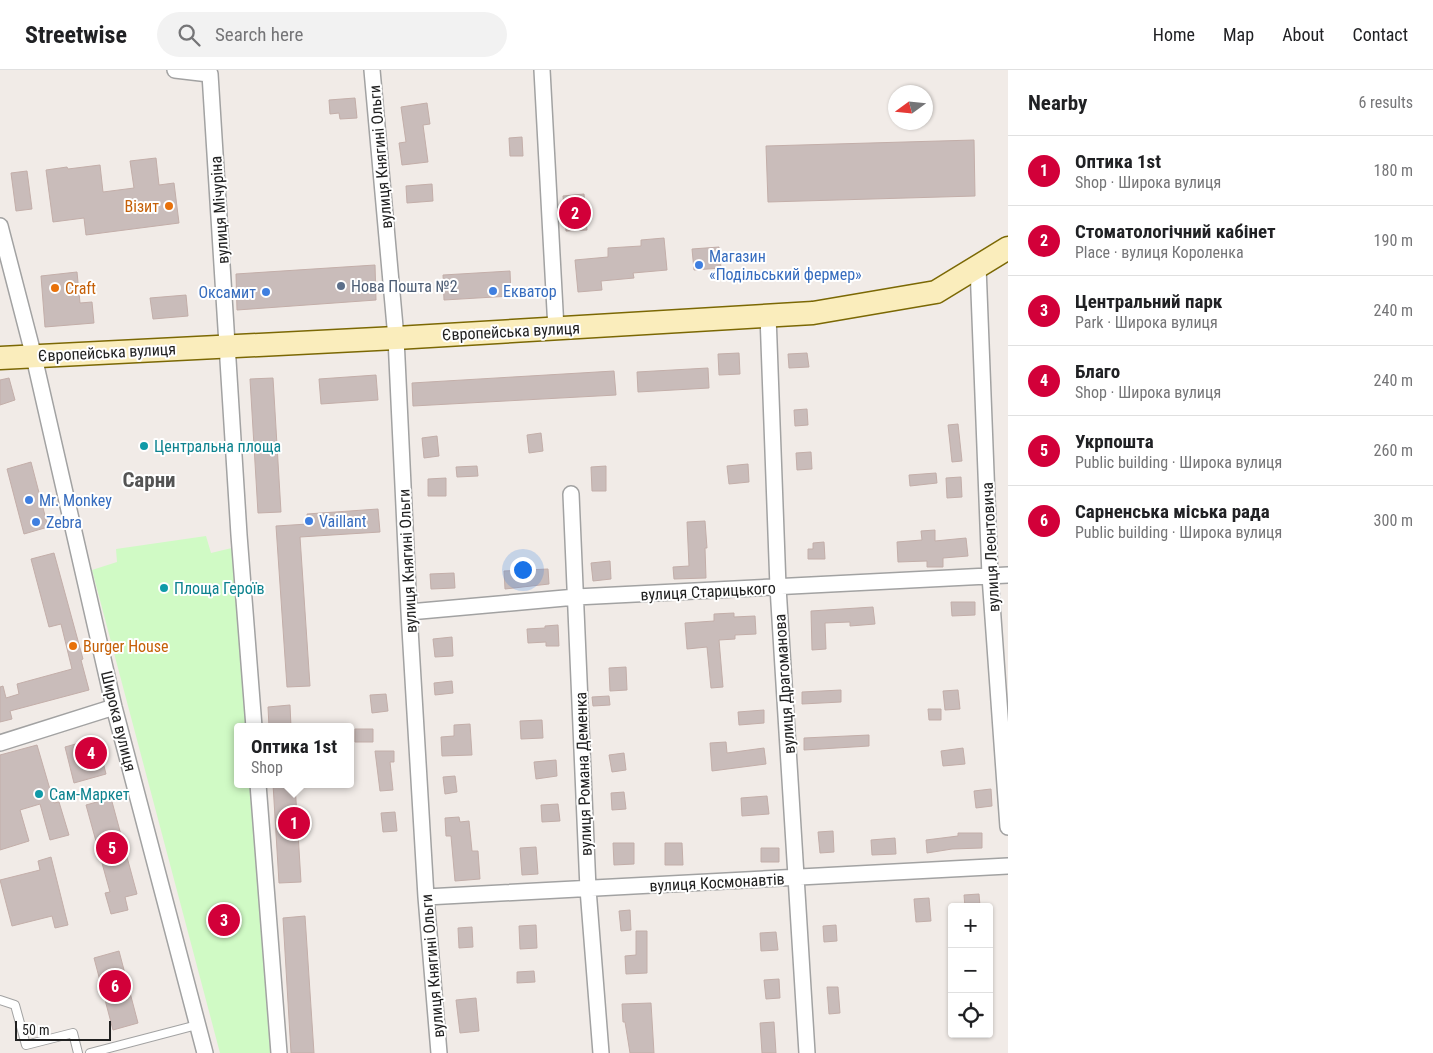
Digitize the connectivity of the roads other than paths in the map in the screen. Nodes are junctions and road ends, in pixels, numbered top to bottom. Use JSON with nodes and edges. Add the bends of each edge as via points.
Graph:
{"nodes":[{"id":1,"x":175,"y":70,"type":"edge"},
{"id":2,"x":372,"y":70,"type":"edge"},
{"id":3,"x":542,"y":70,"type":"edge"},
{"id":4,"x":210,"y":72,"type":"edge"},
{"id":5,"x":0,"y":226,"type":"edge"},
{"id":6,"x":1008,"y":248,"type":"edge"},
{"id":7,"x":978,"y":266,"type":"junction"},
{"id":8,"x":768,"y":315,"type":"junction"},
{"id":9,"x":556,"y":329,"type":"junction"},
{"id":10,"x":396,"y":338,"type":"junction"},
{"id":11,"x":227,"y":345,"type":"junction"},
{"id":12,"x":34,"y":357,"type":"junction"},
{"id":13,"x":0,"y":358,"type":"edge"},
{"id":14,"x":571,"y":494,"type":"dead end"},
{"id":15,"x":1008,"y":575,"type":"edge"},
{"id":16,"x":990,"y":576,"type":"junction"},
{"id":17,"x":778,"y":587,"type":"junction"},
{"id":18,"x":576,"y":597,"type":"junction"},
{"id":19,"x":409,"y":612,"type":"junction"},
{"id":20,"x":114,"y":707,"type":"junction"},
{"id":21,"x":254,"y":723,"type":"edge"},
{"id":22,"x":0,"y":743,"type":"edge"},
{"id":23,"x":258,"y":788,"type":"edge"},
{"id":24,"x":1008,"y":827,"type":"edge"},
{"id":25,"x":1008,"y":866,"type":"edge"},
{"id":26,"x":797,"y":877,"type":"junction"},
{"id":27,"x":588,"y":889,"type":"junction"},
{"id":28,"x":426,"y":896,"type":"junction"},
{"id":29,"x":0,"y":1000,"type":"edge"},
{"id":30,"x":197,"y":1025,"type":"junction"},
{"id":31,"x":78,"y":1053,"type":"edge"},
{"id":32,"x":90,"y":1053,"type":"edge"},
{"id":33,"x":205,"y":1053,"type":"edge"},
{"id":34,"x":279,"y":1053,"type":"edge"},
{"id":35,"x":439,"y":1053,"type":"edge"},
{"id":36,"x":601,"y":1053,"type":"edge"},
{"id":37,"x":806,"y":1053,"type":"edge"}],
"edges":[{"from":1,"to":4,"type":"street"},
{"from":2,"to":10,"type":"street","name":"вулиця Княгині Ольги"},
{"from":3,"to":9,"type":"street"},
{"from":4,"to":11,"type":"street","name":"вулиця Мічуріна"},
{"from":5,"to":12,"type":"street","name":"Широка вулиця"},
{"from":6,"to":7,"type":"main road","name":"Європейська вулиця"},
{"from":7,"to":8,"type":"main road","name":"Європейська вулиця","via":[[936,292],[813,313]]},
{"from":7,"to":16,"type":"street","name":"вулиця Леонтовича"},
{"from":8,"to":9,"type":"main road","name":"Європейська вулиця"},
{"from":8,"to":17,"type":"street","name":"вулиця Драгоманова"},
{"from":9,"to":10,"type":"main road","name":"Європейська вулиця"},
{"from":10,"to":11,"type":"main road","name":"Європейська вулиця"},
{"from":10,"to":19,"type":"street","name":"вулиця Княгині Ольги"},
{"from":11,"to":12,"type":"main road","name":"Європейська вулиця"},
{"from":11,"to":21,"type":"street"},
{"from":12,"to":13,"type":"main road","name":"Європейська вулиця"},
{"from":12,"to":20,"type":"street","name":"Широка вулиця"},
{"from":14,"to":18,"type":"street","name":"вулиця Романа Деменка"},
{"from":15,"to":16,"type":"street","name":"вулиця Старицького"},
{"from":16,"to":17,"type":"street","name":"вулиця Старицького"},
{"from":16,"to":24,"type":"street","name":"вулиця Леонтовича"},
{"from":17,"to":18,"type":"street","name":"вулиця Старицького"},
{"from":17,"to":26,"type":"street","name":"вулиця Драгоманова"},
{"from":18,"to":19,"type":"street","name":"вулиця Старицького"},
{"from":18,"to":27,"type":"street","name":"вулиця Романа Деменка"},
{"from":19,"to":28,"type":"street","name":"вулиця Княгині Ольги"},
{"from":20,"to":22,"type":"street"},
{"from":20,"to":30,"type":"street","name":"Широка вулиця"},
{"from":23,"to":34,"type":"street"},
{"from":25,"to":26,"type":"street","name":"вулиця Космонавтів"},
{"from":26,"to":27,"type":"street","name":"вулиця Космонавтів"},
{"from":26,"to":37,"type":"street","name":"вулиця Драгоманова"},
{"from":27,"to":28,"type":"street","name":"вулиця Космонавтів"},
{"from":27,"to":36,"type":"street","name":"вулиця Романа Деменка"},
{"from":28,"to":35,"type":"street","name":"вулиця Княгині Ольги"},
{"from":29,"to":31,"type":"lane","via":[[15,1005],[26,1045],[73,1033]]},
{"from":30,"to":32,"type":"lane"},
{"from":30,"to":33,"type":"street","name":"Широка вулиця"}]}
